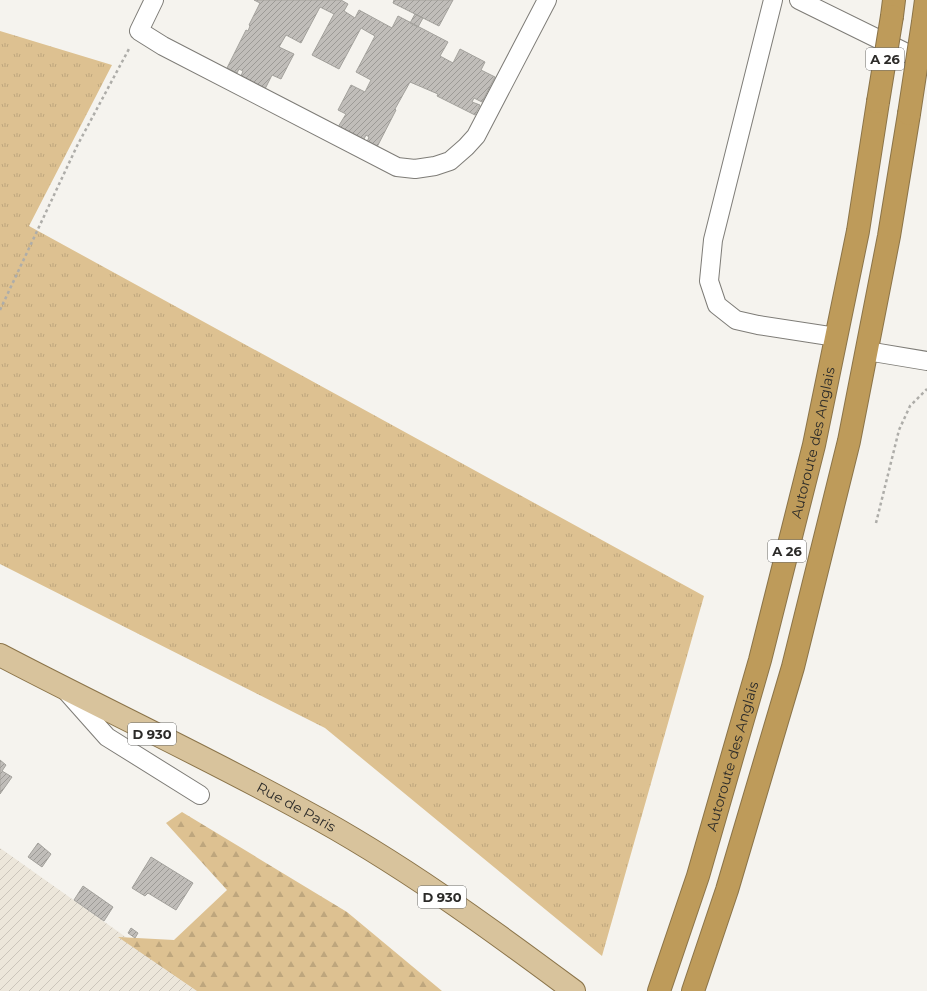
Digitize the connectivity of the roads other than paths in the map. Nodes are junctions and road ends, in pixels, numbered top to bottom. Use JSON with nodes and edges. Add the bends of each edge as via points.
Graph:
{"nodes":[{"id":1,"x":154,"y":0,"type":"edge"},
{"id":2,"x":547,"y":0,"type":"edge"},
{"id":3,"x":773,"y":0,"type":"edge"},
{"id":4,"x":799,"y":0,"type":"edge"},
{"id":5,"x":926,"y":0,"type":"edge"},
{"id":6,"x":893,"y":8,"type":"edge"},
{"id":7,"x":927,"y":63,"type":"edge"},
{"id":8,"x":836,"y":337,"type":"junction"},
{"id":9,"x":866,"y":351,"type":"junction"},
{"id":10,"x":927,"y":361,"type":"edge"},
{"id":11,"x":0,"y":655,"type":"edge"},
{"id":12,"x":65,"y":690,"type":"junction"},
{"id":13,"x":200,"y":795,"type":"dead end"},
{"id":14,"x":574,"y":991,"type":"edge"},
{"id":15,"x":659,"y":991,"type":"edge"},
{"id":16,"x":693,"y":991,"type":"edge"}],
"edges":[{"from":1,"to":2,"type":"street","via":[[138,31],[397,167],[415,169],[450,161],[476,136]]},
{"from":3,"to":8,"type":"street","via":[[713,240],[709,281],[717,305],[736,320]]},
{"from":4,"to":7,"type":"street"},
{"from":5,"to":9,"type":"highway","number":"A 26","bridge":true,"via":[[910,114]]},
{"from":6,"to":8,"type":"highway","name":"Autoroute des Anglais","number":"A 26","bridge":true,"via":[[858,231]]},
{"from":8,"to":15,"type":"highway","name":"Autoroute des Anglais","number":"A 26","via":[[814,445],[760,660],[698,876]]},
{"from":9,"to":10,"type":"street"},
{"from":9,"to":16,"type":"highway","number":"A 26","via":[[849,441],[793,667],[727,890]]},
{"from":11,"to":12,"type":"main road","name":"Rue de Paris","number":"D 930"},
{"from":12,"to":13,"type":"street","via":[[107,736]]},
{"from":12,"to":14,"type":"main road","name":"Rue de Paris","number":"D 930","via":[[305,811],[389,862],[494,932]]}]}
